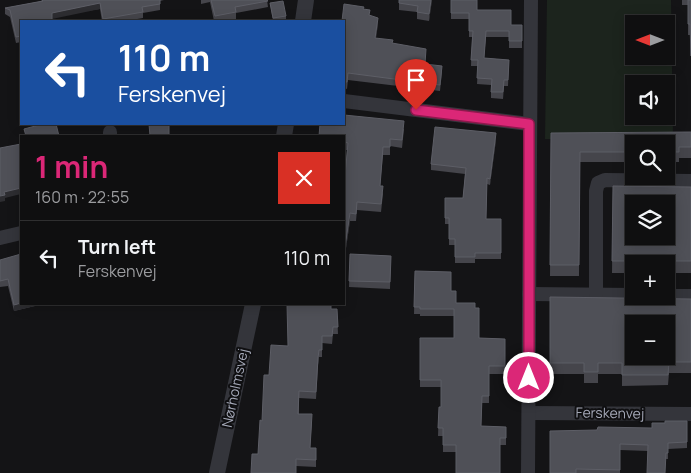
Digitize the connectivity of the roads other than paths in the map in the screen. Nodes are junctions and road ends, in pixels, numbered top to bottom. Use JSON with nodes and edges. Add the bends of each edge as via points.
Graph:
{"nodes":[{"id":1,"x":306,"y":0,"type":"edge"},
{"id":2,"x":531,"y":0,"type":"edge"},
{"id":3,"x":303,"y":20,"type":"edge"},
{"id":4,"x":345,"y":101,"type":"edge"},
{"id":5,"x":529,"y":124,"type":"junction"},
{"id":6,"x":691,"y":181,"type":"edge"},
{"id":7,"x":20,"y":233,"type":"edge"},
{"id":8,"x":0,"y":238,"type":"edge"},
{"id":9,"x":529,"y":294,"type":"junction"},
{"id":10,"x":596,"y":294,"type":"junction"},
{"id":11,"x":625,"y":295,"type":"edge"},
{"id":12,"x":675,"y":296,"type":"edge"},
{"id":13,"x":691,"y":296,"type":"edge"},
{"id":14,"x":253,"y":305,"type":"edge"},
{"id":15,"x":529,"y":413,"type":"junction"},
{"id":16,"x":691,"y":414,"type":"edge"},
{"id":17,"x":217,"y":473,"type":"edge"},
{"id":18,"x":528,"y":473,"type":"edge"}],
"edges":[{"from":1,"to":3,"type":"street"},
{"from":2,"to":5,"type":"street"},
{"from":4,"to":5,"type":"street"},
{"from":5,"to":9,"type":"street"},
{"from":6,"to":10,"type":"street","via":[[605,180],[598,183]]},
{"from":7,"to":8,"type":"street"},
{"from":9,"to":10,"type":"street"},
{"from":9,"to":15,"type":"street"},
{"from":10,"to":11,"type":"street"},
{"from":12,"to":13,"type":"street"},
{"from":14,"to":17,"type":"street","name":"Nørholmsvej"},
{"from":15,"to":16,"type":"street","name":"Ferskenvej"},
{"from":15,"to":18,"type":"street"}]}
